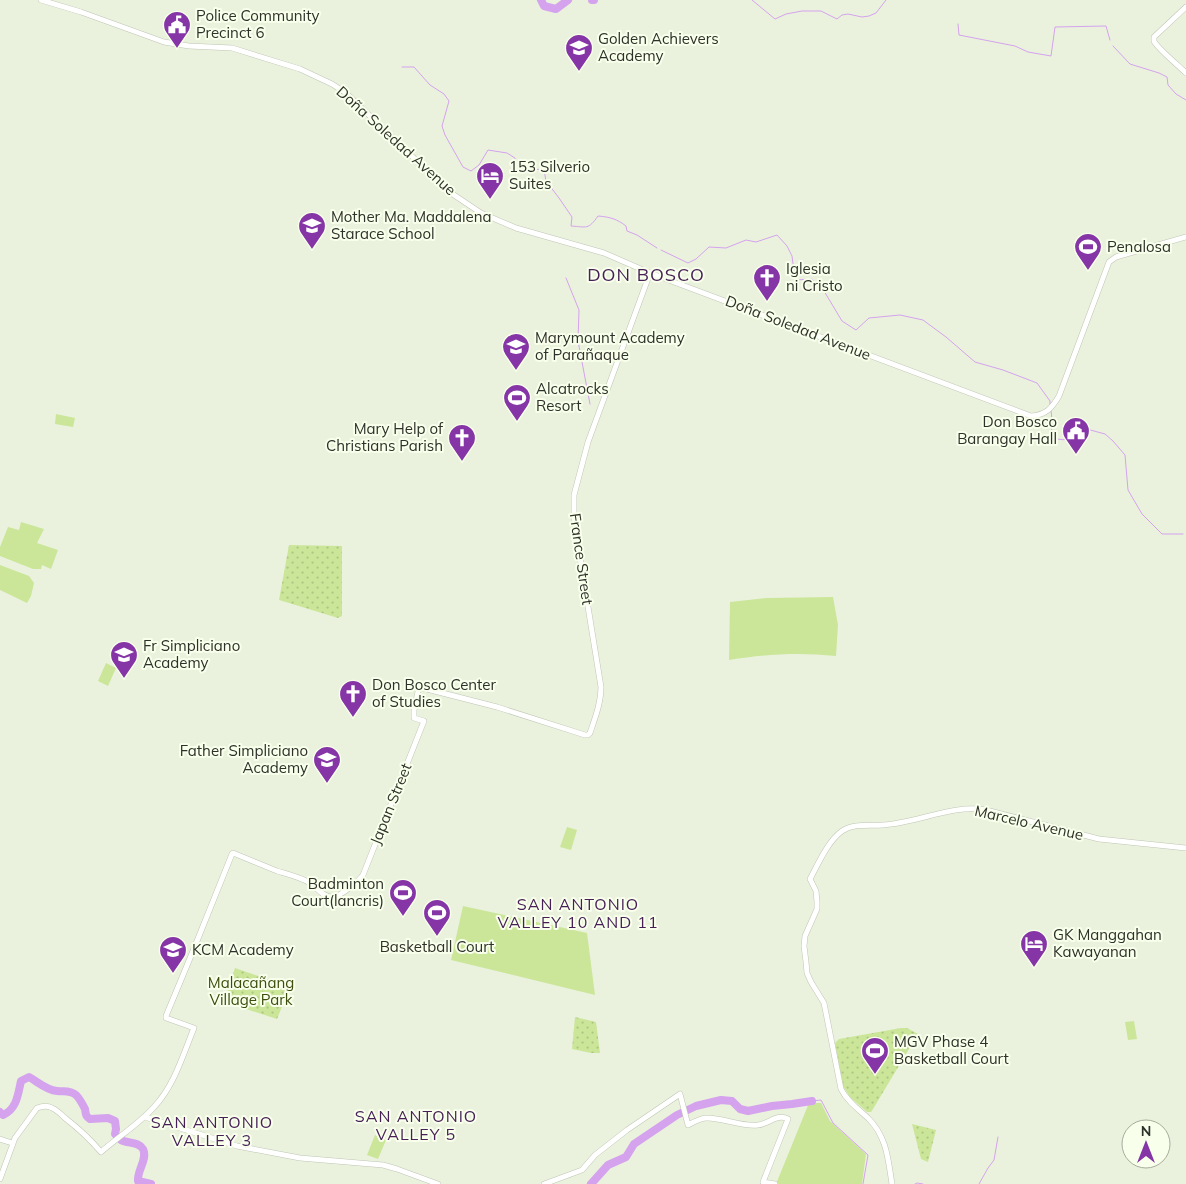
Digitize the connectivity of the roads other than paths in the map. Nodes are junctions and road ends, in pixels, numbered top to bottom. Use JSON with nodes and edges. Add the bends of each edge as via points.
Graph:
{"nodes":[{"id":1,"x":41,"y":0,"type":"edge"},
{"id":2,"x":1186,"y":7,"type":"edge"},
{"id":3,"x":1186,"y":73,"type":"edge"},
{"id":4,"x":1186,"y":237,"type":"edge"},
{"id":5,"x":650,"y":273,"type":"junction"},
{"id":6,"x":424,"y":721,"type":"joint"},
{"id":7,"x":1186,"y":848,"type":"edge"},
{"id":8,"x":145,"y":1117,"type":"junction"},
{"id":9,"x":0,"y":1139,"type":"edge"},
{"id":10,"x":12,"y":1143,"type":"junction"},
{"id":11,"x":0,"y":1179,"type":"edge"},
{"id":12,"x":438,"y":1184,"type":"edge"},
{"id":13,"x":544,"y":1184,"type":"edge"},
{"id":14,"x":775,"y":1184,"type":"edge"},
{"id":15,"x":892,"y":1184,"type":"edge"}],
"edges":[{"from":1,"to":5,"type":"main road","name":"Doña Soledad Avenue","via":[[164,42],[232,48],[321,78],[346,93],[448,191],[481,213],[516,228],[604,253]]},
{"from":2,"to":3,"type":"main road","via":[[1154,38]]},
{"from":4,"to":5,"type":"main road","name":"Doña Soledad Avenue","via":[[1116,256],[1109,262],[1064,386],[1047,412],[1031,416]]},
{"from":5,"to":6,"type":"main road","name":"France Street","via":[[591,434],[574,495],[577,539],[601,687],[590,733],[419,687],[414,718]]},
{"from":6,"to":8,"type":"main road","name":"Japan Street","via":[[363,875],[344,893],[330,897],[324,895],[308,882],[232,854],[166,1016],[194,1028],[171,1083]]},
{"from":7,"to":15,"type":"main road","name":"Marcelo Avenue","via":[[1099,839],[972,809],[888,825],[852,826],[833,838],[810,879],[816,891],[817,909],[805,936],[808,973],[824,1003],[838,1082],[844,1094],[881,1136]]},
{"from":8,"to":10,"type":"main road","via":[[101,1152],[57,1111],[42,1106],[21,1127]]},
{"from":8,"to":12,"type":"main road","via":[[237,1146],[300,1158],[383,1165]]},
{"from":9,"to":10,"type":"main road"},
{"from":10,"to":11,"type":"main road"},
{"from":13,"to":14,"type":"main road","via":[[582,1170],[595,1154],[680,1094],[688,1125],[707,1118],[757,1126],[777,1117],[788,1119],[763,1182]]}]}
